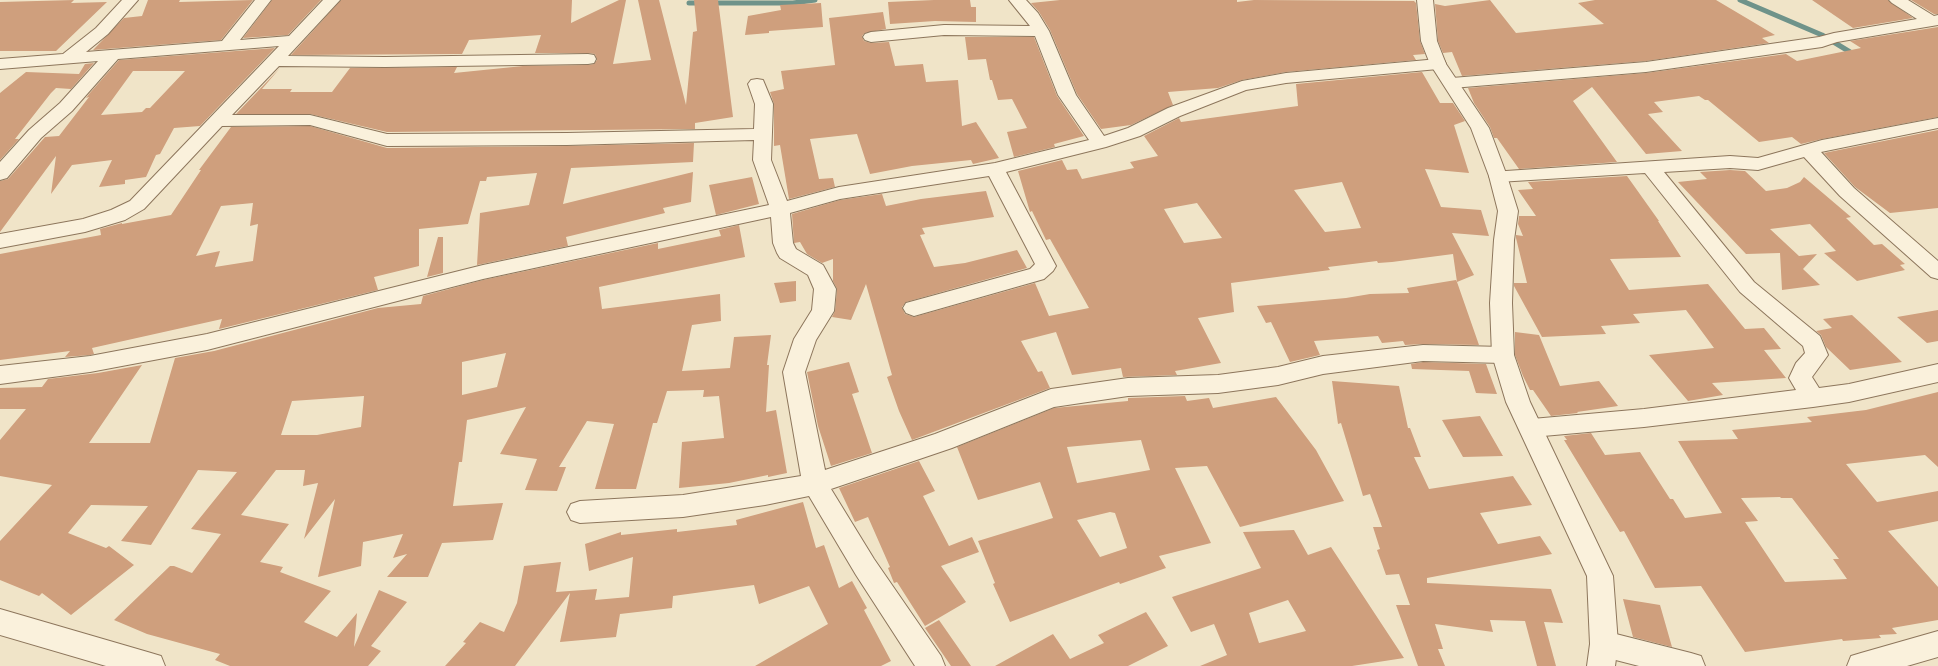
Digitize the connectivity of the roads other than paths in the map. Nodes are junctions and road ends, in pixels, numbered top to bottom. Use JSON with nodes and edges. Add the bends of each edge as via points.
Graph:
{"nodes":[{"id":1,"x":130,"y":0,"type":"edge"},
{"id":2,"x":263,"y":0,"type":"edge"},
{"id":3,"x":332,"y":0,"type":"edge"},
{"id":4,"x":1017,"y":0,"type":"edge"},
{"id":5,"x":1425,"y":0,"type":"edge"},
{"id":6,"x":1897,"y":0,"type":"edge"},
{"id":7,"x":1934,"y":20,"type":"edge"},
{"id":8,"x":1041,"y":31,"type":"junction"},
{"id":9,"x":871,"y":36,"type":"dead end"},
{"id":10,"x":295,"y":40,"type":"junction"},
{"id":11,"x":228,"y":44,"type":"junction"},
{"id":12,"x":112,"y":56,"type":"junction"},
{"id":13,"x":67,"y":59,"type":"junction"},
{"id":14,"x":588,"y":59,"type":"dead end"},
{"id":15,"x":274,"y":61,"type":"junction"},
{"id":16,"x":1438,"y":64,"type":"junction"},
{"id":17,"x":2,"y":67,"type":"edge"},
{"id":18,"x":757,"y":84,"type":"dead end"},
{"id":19,"x":1452,"y":84,"type":"junction"},
{"id":20,"x":216,"y":121,"type":"junction"},
{"id":21,"x":1938,"y":123,"type":"edge"},
{"id":22,"x":764,"y":134,"type":"junction"},
{"id":23,"x":1100,"y":143,"type":"junction"},
{"id":24,"x":1810,"y":149,"type":"junction"},
{"id":25,"x":1651,"y":168,"type":"junction"},
{"id":26,"x":995,"y":169,"type":"junction"},
{"id":27,"x":0,"y":174,"type":"edge"},
{"id":28,"x":1498,"y":176,"type":"junction"},
{"id":29,"x":780,"y":209,"type":"junction"},
{"id":30,"x":0,"y":241,"type":"edge"},
{"id":31,"x":1937,"y":271,"type":"edge"},
{"id":32,"x":914,"y":308,"type":"dead end"},
{"id":33,"x":1503,"y":354,"type":"junction"},
{"id":34,"x":1938,"y":373,"type":"edge"},
{"id":35,"x":0,"y":375,"type":"edge"},
{"id":36,"x":1814,"y":398,"type":"junction"},
{"id":37,"x":1532,"y":428,"type":"junction"},
{"id":38,"x":815,"y":484,"type":"junction"},
{"id":39,"x":580,"y":512,"type":"dead end"},
{"id":40,"x":0,"y":622,"type":"edge"},
{"id":41,"x":1938,"y":644,"type":"edge"},
{"id":42,"x":1602,"y":655,"type":"edge"},
{"id":43,"x":151,"y":666,"type":"edge"},
{"id":44,"x":931,"y":666,"type":"edge"},
{"id":45,"x":1691,"y":666,"type":"edge"},
{"id":46,"x":1861,"y":666,"type":"edge"}],
"edges":[{"from":1,"to":13,"type":"street","via":[[102,31]]},
{"from":2,"to":11,"type":"street"},
{"from":3,"to":10,"type":"street"},
{"from":4,"to":8,"type":"street","via":[[1032,16]]},
{"from":5,"to":16,"type":"street","via":[[1429,41]]},
{"from":6,"to":7,"type":"street"},
{"from":7,"to":19,"type":"street","via":[[1828,40],[1646,67]]},
{"from":8,"to":9,"type":"street","via":[[944,30]]},
{"from":8,"to":23,"type":"street","via":[[1067,95]]},
{"from":10,"to":11,"type":"street"},
{"from":10,"to":15,"type":"street"},
{"from":11,"to":12,"type":"street"},
{"from":12,"to":13,"type":"street"},
{"from":12,"to":27,"type":"street","via":[[66,107],[35,134]]},
{"from":13,"to":17,"type":"street"},
{"from":14,"to":15,"type":"street"},
{"from":15,"to":20,"type":"street"},
{"from":16,"to":19,"type":"street"},
{"from":16,"to":23,"type":"street","via":[[1286,78],[1242,86],[1174,112],[1134,132]]},
{"from":18,"to":22,"type":"street","via":[[764,104]]},
{"from":19,"to":28,"type":"street","via":[[1480,128]]},
{"from":20,"to":22,"type":"street","via":[[310,120],[387,140]]},
{"from":20,"to":30,"type":"street","via":[[137,206],[85,225]]},
{"from":21,"to":24,"type":"street"},
{"from":22,"to":29,"type":"street","via":[[762,160]]},
{"from":23,"to":26,"type":"street"},
{"from":24,"to":25,"type":"street","via":[[1758,164],[1730,162]]},
{"from":24,"to":31,"type":"street","via":[[1814,158],[1847,192]]},
{"from":25,"to":28,"type":"street"},
{"from":25,"to":36,"type":"street","via":[[1747,287],[1812,342],[1817,355],[1804,369],[1800,378]]},
{"from":26,"to":29,"type":"street","via":[[839,193]]},
{"from":26,"to":32,"type":"street","via":[[1046,266],[1038,274]]},
{"from":28,"to":33,"type":"street","via":[[1508,211],[1501,303]]},
{"from":29,"to":35,"type":"street","via":[[483,272],[207,342],[90,364]]},
{"from":29,"to":38,"type":"street","via":[[787,253],[816,270],[824,288],[823,311],[805,339],[794,372]]},
{"from":33,"to":37,"type":"street","via":[[1518,402]]},
{"from":33,"to":38,"type":"street","via":[[1423,353],[1323,365],[1278,376],[1218,384],[1128,387],[1051,398],[943,441]]},
{"from":34,"to":36,"type":"street","via":[[1849,393]]},
{"from":36,"to":37,"type":"street"},
{"from":37,"to":42,"type":"street","via":[[1600,576]]},
{"from":38,"to":39,"type":"street","via":[[683,506]]},
{"from":38,"to":44,"type":"street","via":[[865,567]]},
{"from":40,"to":43,"type":"street"},
{"from":41,"to":46,"type":"street"},
{"from":42,"to":45,"type":"street"}]}
